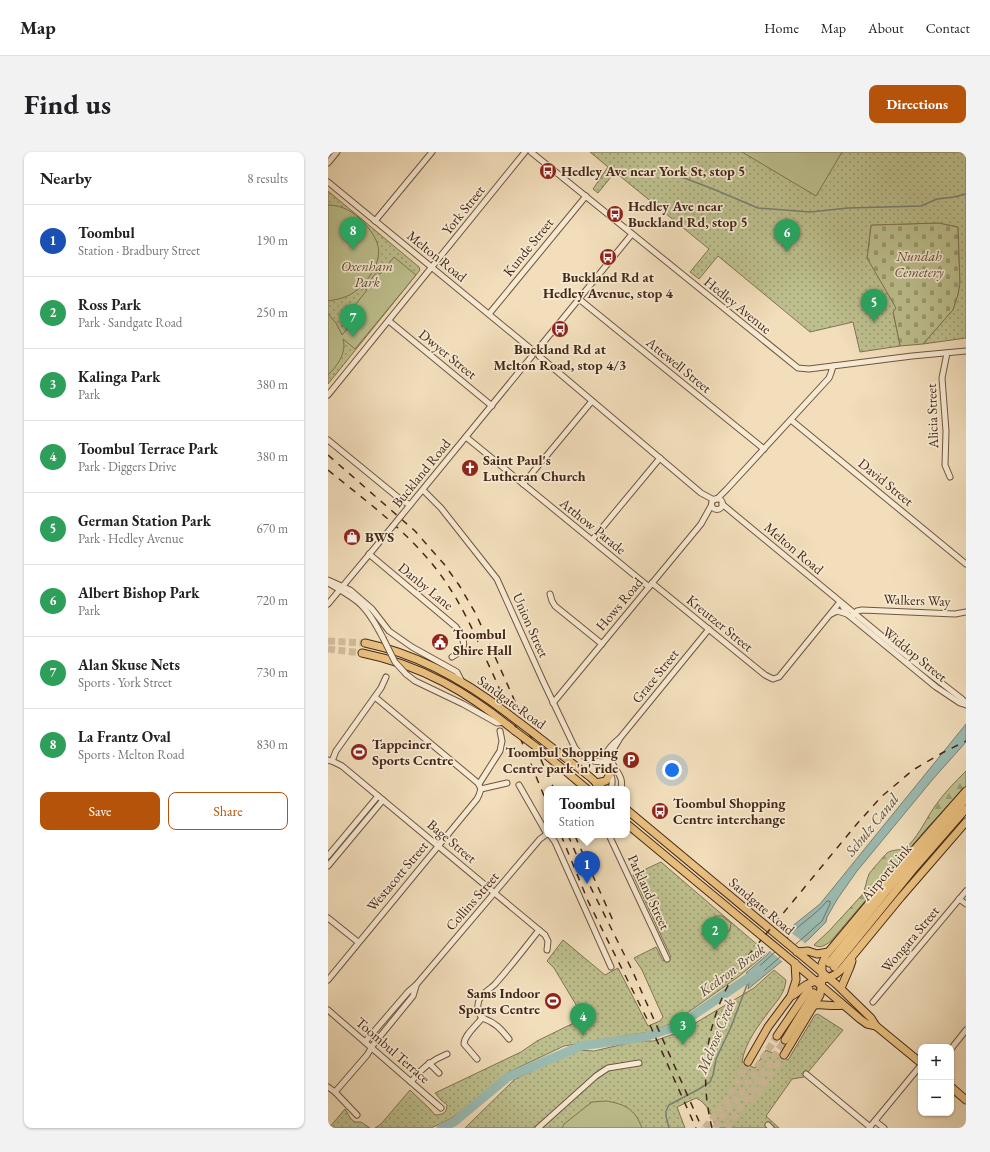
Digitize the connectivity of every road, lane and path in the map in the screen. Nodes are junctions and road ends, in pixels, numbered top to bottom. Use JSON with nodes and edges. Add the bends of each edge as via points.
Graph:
{"nodes":[{"id":1,"x":337,"y":152,"type":"edge"},
{"id":2,"x":432,"y":152,"type":"edge"},
{"id":3,"x":525,"y":152,"type":"edge"},
{"id":4,"x":532,"y":152,"type":"edge"},
{"id":5,"x":328,"y":163,"type":"edge"},
{"id":6,"x":328,"y":182,"type":"edge"},
{"id":7,"x":586,"y":196,"type":"junction"},
{"id":8,"x":375,"y":221,"type":"junction"},
{"id":9,"x":632,"y":234,"type":"junction"},
{"id":10,"x":432,"y":268,"type":"junction"},
{"id":11,"x":579,"y":299,"type":"junction"},
{"id":12,"x":489,"y":314,"type":"junction"},
{"id":13,"x":389,"y":321,"type":"junction"},
{"id":14,"x":531,"y":349,"type":"junction"},
{"id":15,"x":538,"y":349,"type":"junction"},
{"id":16,"x":966,"y":352,"type":"edge"},
{"id":17,"x":946,"y":353,"type":"junction"},
{"id":18,"x":532,"y":356,"type":"junction"},
{"id":19,"x":539,"y":356,"type":"junction"},
{"id":20,"x":833,"y":366,"type":"junction"},
{"id":21,"x":328,"y":395,"type":"edge"},
{"id":22,"x":592,"y":401,"type":"junction"},
{"id":23,"x":492,"y":406,"type":"junction"},
{"id":24,"x":791,"y":420,"type":"junction"},
{"id":25,"x":466,"y":437,"type":"junction"},
{"id":26,"x":328,"y":440,"type":"edge"},
{"id":27,"x":764,"y":449,"type":"junction"},
{"id":28,"x":660,"y":458,"type":"junction"},
{"id":29,"x":950,"y":477,"type":"dead end"},
{"id":30,"x":524,"y":484,"type":"junction"},
{"id":31,"x":422,"y":490,"type":"junction"},
{"id":32,"x":717,"y":504,"type":"junction"},
{"id":33,"x":410,"y":505,"type":"junction"},
{"id":34,"x":592,"y":540,"type":"junction"},
{"id":35,"x":369,"y":554,"type":"junction"},
{"id":36,"x":966,"y":564,"type":"edge"},
{"id":37,"x":328,"y":580,"type":"edge"},
{"id":38,"x":328,"y":583,"type":"edge"},
{"id":39,"x":650,"y":585,"type":"junction"},
{"id":40,"x":341,"y":588,"type":"junction"},
{"id":41,"x":550,"y":594,"type":"dead end"},
{"id":42,"x":840,"y":602,"type":"junction"},
{"id":43,"x":328,"y":604,"type":"edge"},
{"id":44,"x":866,"y":611,"type":"junction"},
{"id":45,"x":966,"y":612,"type":"edge"},
{"id":46,"x":831,"y":614,"type":"junction"},
{"id":47,"x":847,"y":614,"type":"junction"},
{"id":48,"x":853,"y":616,"type":"junction"},
{"id":49,"x":860,"y":618,"type":"junction"},
{"id":50,"x":709,"y":629,"type":"junction"},
{"id":51,"x":365,"y":643,"type":"tunnel mouth"},
{"id":52,"x":602,"y":644,"type":"junction"},
{"id":53,"x":362,"y":653,"type":"tunnel mouth"},
{"id":54,"x":452,"y":657,"type":"dead end"},
{"id":55,"x":386,"y":677,"type":"dead end"},
{"id":56,"x":462,"y":682,"type":"junction"},
{"id":57,"x":374,"y":697,"type":"junction"},
{"id":58,"x":553,"y":703,"type":"junction"},
{"id":59,"x":966,"y":704,"type":"edge"},
{"id":60,"x":504,"y":722,"type":"junction"},
{"id":61,"x":500,"y":731,"type":"dead end"},
{"id":62,"x":330,"y":760,"type":"edge"},
{"id":63,"x":609,"y":761,"type":"junction"},
{"id":64,"x":610,"y":774,"type":"junction"},
{"id":65,"x":596,"y":783,"type":"junction"},
{"id":66,"x":479,"y":784,"type":"junction"},
{"id":67,"x":507,"y":784,"type":"dead end"},
{"id":68,"x":519,"y":785,"type":"dead end"},
{"id":69,"x":583,"y":786,"type":"edge"},
{"id":70,"x":600,"y":786,"type":"edge"},
{"id":71,"x":611,"y":786,"type":"edge"},
{"id":72,"x":622,"y":786,"type":"edge"},
{"id":73,"x":481,"y":789,"type":"junction"},
{"id":74,"x":966,"y":791,"type":"edge"},
{"id":75,"x":378,"y":796,"type":"junction"},
{"id":76,"x":966,"y":799,"type":"edge"},
{"id":77,"x":383,"y":800,"type":"junction"},
{"id":78,"x":966,"y":809,"type":"edge"},
{"id":79,"x":630,"y":812,"type":"edge"},
{"id":80,"x":966,"y":822,"type":"edge"},
{"id":81,"x":630,"y":826,"type":"edge"},
{"id":82,"x":544,"y":827,"type":"edge"},
{"id":83,"x":544,"y":836,"type":"edge"},
{"id":84,"x":552,"y":838,"type":"edge"},
{"id":85,"x":611,"y":838,"type":"edge"},
{"id":86,"x":438,"y":846,"type":"junction"},
{"id":87,"x":328,"y":856,"type":"edge"},
{"id":88,"x":328,"y":866,"type":"edge"},
{"id":89,"x":966,"y":891,"type":"edge"},
{"id":90,"x":495,"y":893,"type":"junction"},
{"id":91,"x":959,"y":899,"type":"junction"},
{"id":92,"x":966,"y":904,"type":"edge"},
{"id":93,"x":328,"y":918,"type":"edge"},
{"id":94,"x":539,"y":930,"type":"junction"},
{"id":95,"x":358,"y":942,"type":"junction"},
{"id":96,"x":547,"y":950,"type":"dead end"},
{"id":97,"x":797,"y":952,"type":"junction"},
{"id":98,"x":828,"y":952,"type":"junction"},
{"id":99,"x":667,"y":958,"type":"dead end"},
{"id":100,"x":852,"y":958,"type":"junction"},
{"id":101,"x":793,"y":962,"type":"junction"},
{"id":102,"x":611,"y":967,"type":"dead end"},
{"id":103,"x":822,"y":979,"type":"junction"},
{"id":104,"x":328,"y":980,"type":"edge"},
{"id":105,"x":416,"y":985,"type":"junction"},
{"id":106,"x":840,"y":988,"type":"junction"},
{"id":107,"x":791,"y":996,"type":"junction"},
{"id":108,"x":873,"y":1002,"type":"dead end"},
{"id":109,"x":815,"y":1005,"type":"junction"},
{"id":110,"x":843,"y":1005,"type":"junction"},
{"id":111,"x":328,"y":1010,"type":"edge"},
{"id":112,"x":482,"y":1018,"type":"junction"},
{"id":113,"x":876,"y":1026,"type":"junction"},
{"id":114,"x":966,"y":1030,"type":"edge"},
{"id":115,"x":777,"y":1036,"type":"tunnel mouth"},
{"id":116,"x":509,"y":1038,"type":"dead end"},
{"id":117,"x":785,"y":1040,"type":"tunnel mouth"},
{"id":118,"x":366,"y":1042,"type":"junction"},
{"id":119,"x":954,"y":1044,"type":"edge"},
{"id":120,"x":372,"y":1048,"type":"junction"},
{"id":121,"x":447,"y":1054,"type":"dead end"},
{"id":122,"x":784,"y":1055,"type":"tunnel mouth"},
{"id":123,"x":477,"y":1059,"type":"dead end"},
{"id":124,"x":918,"y":1061,"type":"edge"},
{"id":125,"x":639,"y":1062,"type":"dead end"},
{"id":126,"x":748,"y":1062,"type":"tunnel mouth"},
{"id":127,"x":429,"y":1063,"type":"junction"},
{"id":128,"x":918,"y":1068,"type":"edge"},
{"id":129,"x":439,"y":1073,"type":"dead end"},
{"id":130,"x":806,"y":1074,"type":"dead end"},
{"id":131,"x":411,"y":1082,"type":"junction"},
{"id":132,"x":328,"y":1087,"type":"edge"},
{"id":133,"x":954,"y":1090,"type":"edge"},
{"id":134,"x":335,"y":1092,"type":"junction"},
{"id":135,"x":966,"y":1100,"type":"edge"},
{"id":136,"x":441,"y":1108,"type":"dead end"},
{"id":137,"x":357,"y":1115,"type":"dead end"},
{"id":138,"x":875,"y":1121,"type":"junction"},
{"id":139,"x":869,"y":1127,"type":"edge"},
{"id":140,"x":538,"y":1128,"type":"edge"},
{"id":141,"x":884,"y":1128,"type":"edge"}],
"edges":[{"from":1,"to":5,"type":"street"},
{"from":2,"to":8,"type":"street"},
{"from":3,"to":10,"type":"street","name":"York Street"},
{"from":4,"to":7,"type":"street","name":"Hedley Avenue"},
{"from":6,"to":8,"type":"street","name":"Melton Road"},
{"from":7,"to":9,"type":"street","name":"Hedley Avenue"},
{"from":7,"to":12,"type":"street","name":"Kunde Street"},
{"from":8,"to":10,"type":"street","name":"Melton Road"},
{"from":9,"to":11,"type":"street"},
{"from":9,"to":20,"type":"street","name":"Hedley Avenue","via":[[794,366],[804,369]]},
{"from":10,"to":12,"type":"street","name":"Melton Road"},
{"from":10,"to":13,"type":"street","name":"York Street"},
{"from":11,"to":15,"type":"street"},
{"from":11,"to":27,"type":"street","name":"Attewell Street"},
{"from":12,"to":14,"type":"street","name":"Melton Road"},
{"from":13,"to":21,"type":"street","name":"York Street"},
{"from":13,"to":23,"type":"street","name":"Dwyer Street"},
{"from":14,"to":15,"type":"street"},
{"from":14,"to":18,"type":"street"},
{"from":15,"to":19,"type":"street"},
{"from":16,"to":17,"type":"street","name":"Hedley Avenue"},
{"from":17,"to":20,"type":"street","name":"Hedley Avenue"},
{"from":17,"to":29,"type":"street","name":"Alicia Street","via":[[942,378],[946,431],[945,465]]},
{"from":18,"to":19,"type":"street"},
{"from":18,"to":23,"type":"street","name":"Buckland Road"},
{"from":19,"to":22,"type":"street","name":"Melton Road"},
{"from":20,"to":24,"type":"street","name":"Hows Road","via":[[828,378]]},
{"from":22,"to":28,"type":"street","name":"Melton Road"},
{"from":22,"to":30,"type":"street"},
{"from":23,"to":25,"type":"street","name":"Buckland Road"},
{"from":24,"to":27,"type":"street","name":"Hows Road"},
{"from":24,"to":36,"type":"street","name":"David Street"},
{"from":25,"to":30,"type":"street","name":"Atthow Parade"},
{"from":25,"to":31,"type":"street","name":"Buckland Road"},
{"from":26,"to":33,"type":"street"},
{"from":27,"to":32,"type":"street","name":"Hows Road","via":[[727,489]]},
{"from":28,"to":32,"type":"street","name":"Melton Road","via":[[704,498]]},
{"from":28,"to":34,"type":"street"},
{"from":30,"to":34,"type":"street","name":"Atthow Parade"},
{"from":31,"to":33,"type":"street","name":"Buckland Road"},
{"from":31,"to":58,"type":"street","name":"Union Street","via":[[441,508],[497,579]]},
{"from":32,"to":39,"type":"street","name":"Hows Road"},
{"from":32,"to":42,"type":"street","name":"Melton Road","via":[[730,510]]},
{"from":33,"to":35,"type":"street","name":"Buckland Road","bridge":true},
{"from":34,"to":39,"type":"street","name":"Atthow Parade"},
{"from":35,"to":40,"type":"street","name":"Buckland Road"},
{"from":35,"to":54,"type":"street","name":"Danby Lane","via":[[456,627],[464,642],[460,651]]},
{"from":37,"to":40,"type":"street","name":"Sandgate Road"},
{"from":38,"to":40,"type":"street","name":"Sandgate Road"},
{"from":39,"to":50,"type":"street","name":"Kreutzer Street"},
{"from":39,"to":52,"type":"street","name":"Hows Road"},
{"from":40,"to":43,"type":"street","name":"Buckland Road"},
{"from":40,"to":56,"type":"street","name":"Sandgate Road","via":[[350,590],[367,605],[389,631],[457,672]]},
{"from":40,"to":60,"type":"street","name":"Sandgate Road","bridge":true,"via":[[368,611],[395,662],[415,682],[497,723]]},
{"from":41,"to":52,"type":"street","via":[[556,606]]},
{"from":42,"to":46,"type":"street"},
{"from":42,"to":47,"type":"street","name":"Melton Road"},
{"from":42,"to":48,"type":"street","name":"Melton Road"},
{"from":44,"to":45,"type":"street","name":"Walkers Way","via":[[955,614]]},
{"from":44,"to":48,"type":"street","name":"Walkers Way","via":[[859,610]]},
{"from":44,"to":49,"type":"street","name":"Walkers Way"},
{"from":46,"to":47,"type":"street","via":[[837,611]]},
{"from":46,"to":50,"type":"street","name":"Kreutzer Street","via":[[779,677],[773,679],[765,676]]},
{"from":47,"to":48,"type":"street","name":"Melton Road"},
{"from":48,"to":49,"type":"street","name":"Widdop Street"},
{"from":48,"to":59,"type":"street","name":"Widdop Street","via":[[936,687],[960,703]]},
{"from":49,"to":59,"type":"street","name":"Widdop Street"},
{"from":50,"to":63,"type":"street","name":"Grace Street","via":[[609,748],[606,753]]},
{"from":51,"to":56,"type":"highway","name":"Sandgate Road","via":[[416,658]]},
{"from":52,"to":58,"type":"street","name":"Hows Road"},
{"from":53,"to":60,"type":"highway","name":"Sandgate Road","via":[[401,662],[434,677],[480,704]]},
{"from":55,"to":57,"type":"street"},
{"from":56,"to":65,"type":"highway","name":"Sandgate Road","bridge":true,"via":[[507,712]]},
{"from":57,"to":62,"type":"street"},
{"from":57,"to":66,"type":"street"},
{"from":58,"to":63,"type":"street","name":"Union Street","via":[[571,742],[579,753],[590,761]]},
{"from":60,"to":69,"type":"highway","name":"Sandgate Road","bridge":true},
{"from":61,"to":66,"type":"street","via":[[500,751]]},
{"from":62,"to":75,"type":"street","name":"Bage Street","via":[[342,766]]},
{"from":63,"to":64,"type":"street"},
{"from":63,"to":72,"type":"street","via":[[622,778]]},
{"from":64,"to":65,"type":"highway","via":[[606,781]]},
{"from":64,"to":71,"type":"street"},
{"from":65,"to":70,"type":"highway","name":"Sandgate Road"},
{"from":66,"to":73,"type":"street"},
{"from":67,"to":73,"type":"street"},
{"from":68,"to":82,"type":"street"},
{"from":73,"to":86,"type":"street","name":"Westacott Street","via":[[479,795]]},
{"from":74,"to":98,"type":"highway"},
{"from":75,"to":77,"type":"street","name":"Bage Street"},
{"from":75,"to":87,"type":"street"},
{"from":76,"to":78,"type":"highway","name":"Airport Link","via":[[890,888],[831,965]]},
{"from":77,"to":86,"type":"street","name":"Bage Street"},
{"from":77,"to":88,"type":"street"},
{"from":79,"to":97,"type":"highway","name":"Sandgate Road"},
{"from":80,"to":100,"type":"highway"},
{"from":81,"to":101,"type":"highway","name":"Sandgate Road"},
{"from":83,"to":90,"type":"street","name":"Collins Street"},
{"from":84,"to":102,"type":"street"},
{"from":85,"to":99,"type":"street","name":"Parkland Street"},
{"from":86,"to":90,"type":"street","name":"Bage Street"},
{"from":86,"to":95,"type":"street","name":"Westacott Street"},
{"from":89,"to":91,"type":"street","name":"Wongara Street"},
{"from":90,"to":94,"type":"street","name":"Bage Street"},
{"from":90,"to":105,"type":"street","name":"Collins Street"},
{"from":91,"to":92,"type":"street"},
{"from":91,"to":108,"type":"street","name":"Wongara Street"},
{"from":93,"to":95,"type":"street"},
{"from":94,"to":96,"type":"street","name":"Bage Street","via":[[547,938]]},
{"from":94,"to":112,"type":"street","via":[[496,984],[483,994],[478,1008]]},
{"from":95,"to":104,"type":"street","name":"Westacott Street"},
{"from":97,"to":98,"type":"highway"},
{"from":97,"to":103,"type":"highway","name":"Sandgate Road"},
{"from":98,"to":103,"type":"highway","via":[[823,961]]},
{"from":100,"to":103,"type":"highway","via":[[839,972]]},
{"from":100,"to":106,"type":"highway"},
{"from":101,"to":103,"type":"highway","name":"Sandgate Road"},
{"from":101,"to":107,"type":"highway","via":[[796,983]]},
{"from":103,"to":106,"type":"highway","name":"Sandgate Road"},
{"from":103,"to":107,"type":"highway","via":[[805,986],[796,995]]},
{"from":103,"to":109,"type":"highway","via":[[820,995]]},
{"from":103,"to":110,"type":"highway","name":"Sandgate Road"},
{"from":105,"to":118,"type":"street","name":"Collins Street"},
{"from":105,"to":120,"type":"street","name":"Collins Street","via":[[413,996]]},
{"from":106,"to":113,"type":"highway","name":"Sandgate Road"},
{"from":107,"to":126,"type":"highway","via":[[768,1027]]},
{"from":109,"to":110,"type":"highway"},
{"from":109,"to":122,"type":"highway"},
{"from":110,"to":113,"type":"highway","name":"Sandgate Road","via":[[867,1024]]},
{"from":111,"to":118,"type":"street","name":"Toombul Terrace"},
{"from":112,"to":116,"type":"street","via":[[490,1020]]},
{"from":112,"to":123,"type":"street","via":[[464,1042]]},
{"from":113,"to":124,"type":"highway","name":"Sandgate Road"},
{"from":114,"to":119,"type":"street"},
{"from":115,"to":117,"type":"highway","via":[[812,991]]},
{"from":118,"to":120,"type":"street","name":"Toombul Terrace"},
{"from":120,"to":131,"type":"street","name":"Toombul Terrace"},
{"from":120,"to":134,"type":"street","name":"Collins Street"},
{"from":121,"to":127,"type":"street"},
{"from":125,"to":140,"type":"street","via":[[608,1068]]},
{"from":127,"to":129,"type":"street"},
{"from":127,"to":131,"type":"street"},
{"from":128,"to":138,"type":"street"},
{"from":130,"to":139,"type":"street"},
{"from":131,"to":136,"type":"street","name":"Toombul Terrace"},
{"from":132,"to":134,"type":"street"},
{"from":133,"to":135,"type":"highway"},
{"from":134,"to":137,"type":"street"},
{"from":138,"to":139,"type":"street"},
{"from":138,"to":141,"type":"street"}]}
